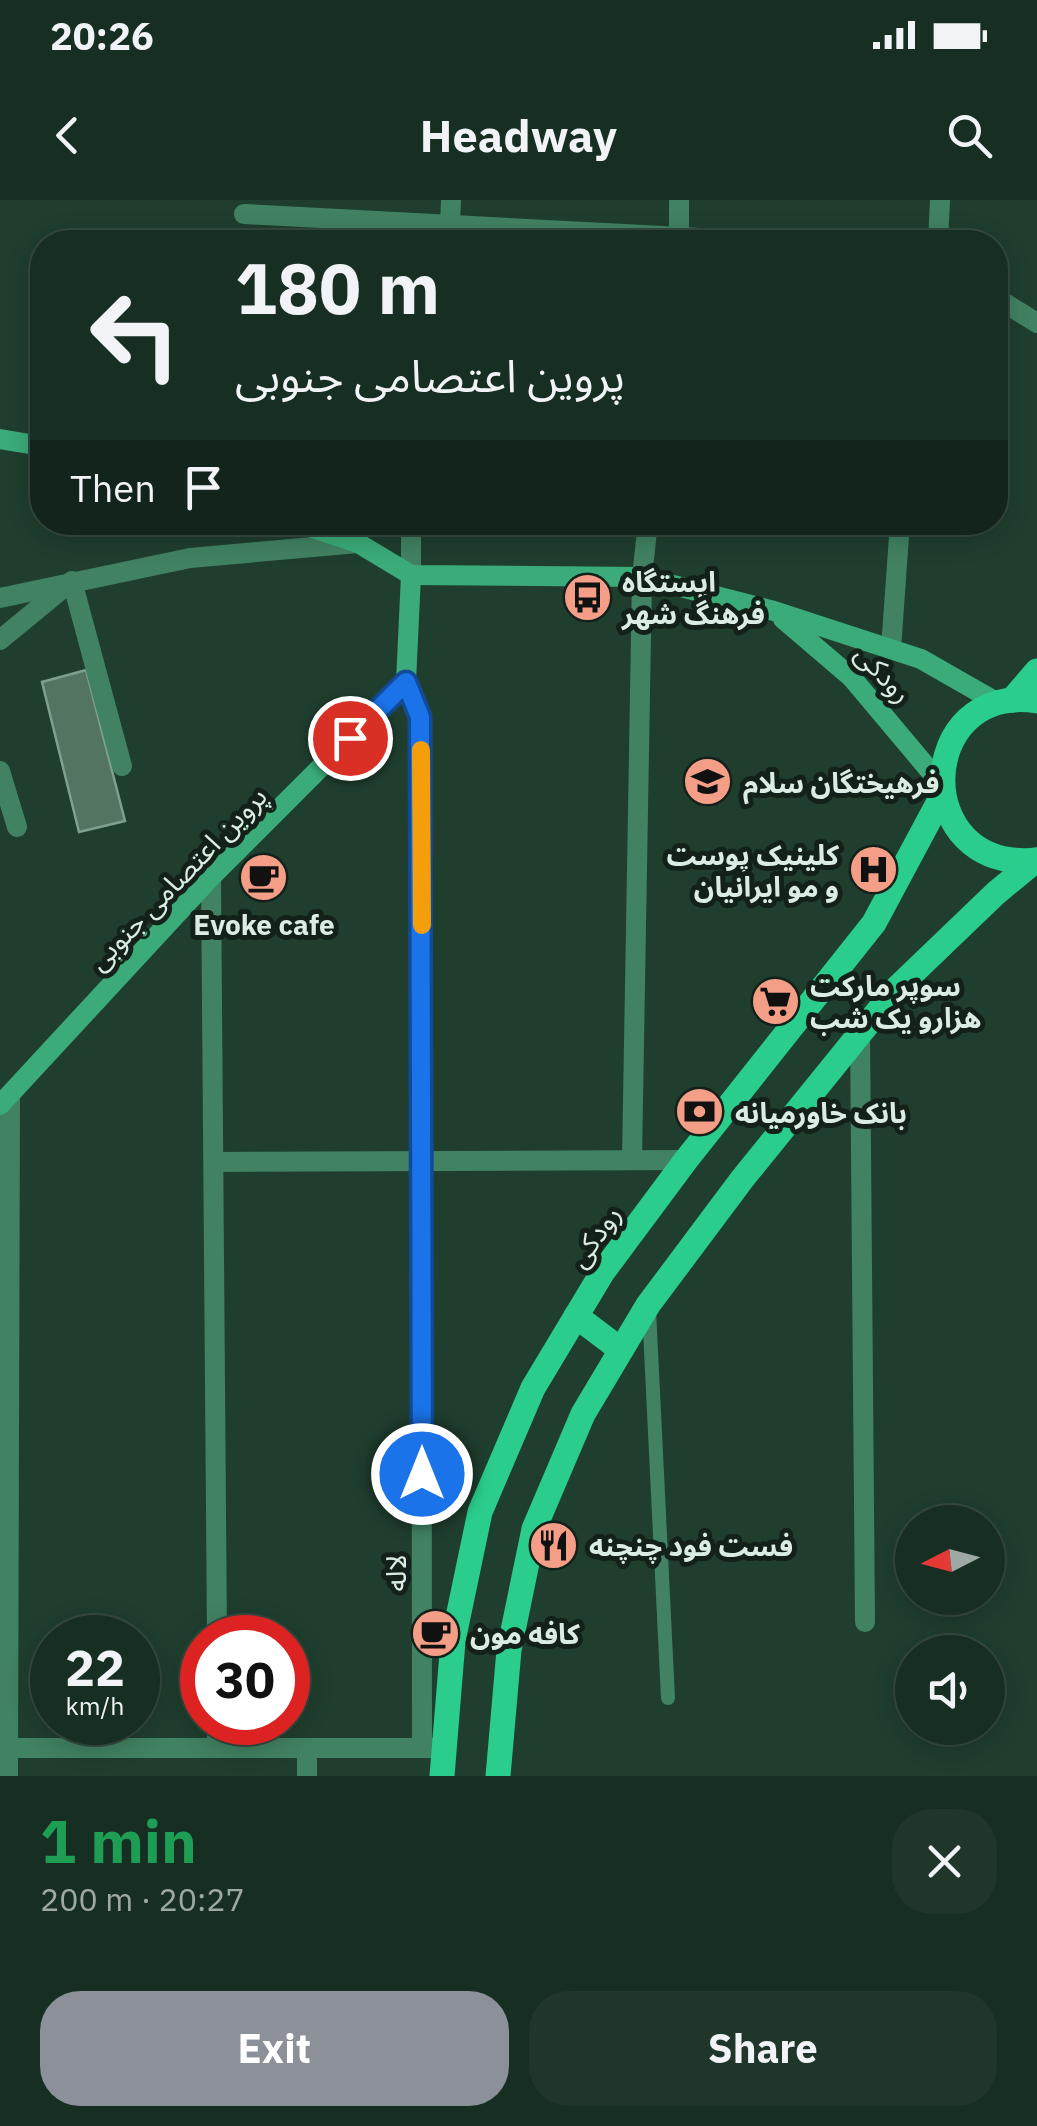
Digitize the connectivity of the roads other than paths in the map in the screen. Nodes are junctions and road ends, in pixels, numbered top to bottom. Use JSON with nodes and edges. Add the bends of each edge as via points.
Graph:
{"nodes":[{"id":1,"x":452,"y":200,"type":"edge"},
{"id":2,"x":679,"y":200,"type":"edge"},
{"id":3,"x":940,"y":200,"type":"edge"},
{"id":4,"x":244,"y":214,"type":"dead end"},
{"id":5,"x":450,"y":225,"type":"junction"},
{"id":6,"x":386,"y":230,"type":"edge"},
{"id":7,"x":427,"y":230,"type":"edge"},
{"id":8,"x":526,"y":230,"type":"edge"},
{"id":9,"x":679,"y":230,"type":"edge"},
{"id":10,"x":939,"y":230,"type":"edge"},
{"id":11,"x":1008,"y":305,"type":"edge"},
{"id":12,"x":1037,"y":323,"type":"edge"},
{"id":13,"x":0,"y":439,"type":"edge"},
{"id":14,"x":30,"y":444,"type":"edge"},
{"id":15,"x":332,"y":535,"type":"edge"},
{"id":16,"x":411,"y":535,"type":"edge"},
{"id":17,"x":647,"y":535,"type":"edge"},
{"id":18,"x":899,"y":535,"type":"edge"},
{"id":19,"x":358,"y":544,"type":"junction"},
{"id":20,"x":411,"y":576,"type":"junction"},
{"id":21,"x":642,"y":576,"type":"junction"},
{"id":22,"x":72,"y":581,"type":"junction"},
{"id":23,"x":0,"y":598,"type":"edge"},
{"id":24,"x":774,"y":611,"type":"junction"},
{"id":25,"x":0,"y":640,"type":"edge"},
{"id":26,"x":891,"y":649,"type":"junction"},
{"id":27,"x":1037,"y":671,"type":"edge"},
{"id":28,"x":406,"y":682,"type":"junction"},
{"id":29,"x":1016,"y":701,"type":"edge"},
{"id":30,"x":122,"y":766,"type":"dead end"},
{"id":31,"x":0,"y":771,"type":"edge"},
{"id":32,"x":942,"y":790,"type":"junction"},
{"id":33,"x":17,"y":827,"type":"dead end"},
{"id":34,"x":1036,"y":860,"type":"edge"},
{"id":35,"x":212,"y":877,"type":"junction"},
{"id":36,"x":860,"y":1033,"type":"junction"},
{"id":37,"x":5,"y":1100,"type":"edge"},
{"id":38,"x":632,"y":1160,"type":"junction"},
{"id":39,"x":686,"y":1160,"type":"junction"},
{"id":40,"x":422,"y":1161,"type":"junction"},
{"id":41,"x":216,"y":1162,"type":"junction"},
{"id":42,"x":648,"y":1305,"type":"junction"},
{"id":43,"x":576,"y":1316,"type":"junction"},
{"id":44,"x":621,"y":1350,"type":"junction"},
{"id":45,"x":217,"y":1615,"type":"edge"},
{"id":46,"x":865,"y":1622,"type":"dead end"},
{"id":47,"x":668,"y":1698,"type":"dead end"},
{"id":48,"x":4,"y":1748,"type":"edge"},
{"id":49,"x":217,"y":1748,"type":"joint"},
{"id":50,"x":307,"y":1748,"type":"junction"},
{"id":51,"x":432,"y":1748,"type":"junction"},
{"id":52,"x":8,"y":1776,"type":"edge"},
{"id":53,"x":308,"y":1776,"type":"edge"},
{"id":54,"x":442,"y":1776,"type":"edge"},
{"id":55,"x":498,"y":1776,"type":"edge"}],
"edges":[{"from":1,"to":5,"type":"street"},
{"from":2,"to":9,"type":"street"},
{"from":3,"to":10,"type":"street"},
{"from":4,"to":6,"type":"street"},
{"from":5,"to":7,"type":"street"},
{"from":5,"to":8,"type":"street"},
{"from":11,"to":12,"type":"street"},
{"from":13,"to":14,"type":"main road"},
{"from":15,"to":19,"type":"main road"},
{"from":16,"to":20,"type":"street"},
{"from":17,"to":21,"type":"street"},
{"from":18,"to":26,"type":"street"},
{"from":19,"to":20,"type":"main road"},
{"from":19,"to":22,"type":"street","via":[[190,558]]},
{"from":20,"to":21,"type":"main road"},
{"from":20,"to":28,"type":"main road"},
{"from":21,"to":24,"type":"main road"},
{"from":21,"to":38,"type":"street"},
{"from":22,"to":23,"type":"street"},
{"from":22,"to":25,"type":"street"},
{"from":22,"to":30,"type":"street"},
{"from":24,"to":26,"type":"main road"},
{"from":24,"to":32,"type":"main road","name":"رودکی","via":[[852,678]]},
{"from":26,"to":29,"type":"main road"},
{"from":27,"to":29,"type":"main road"},
{"from":28,"to":35,"type":"main road","name":"پروین اعتصامی جنوبی"},
{"from":28,"to":40,"type":"street","name":"لاله","via":[[420,717]]},
{"from":29,"to":32,"type":"main road","name":"رودکى","via":[[982,710],[956,734],[942,766]]},
{"from":31,"to":33,"type":"street"},
{"from":32,"to":34,"type":"main road","via":[[955,824],[976,847],[1015,861]]},
{"from":32,"to":39,"type":"main road","name":"رودکى","via":[[874,923]]},
{"from":34,"to":36,"type":"main road","via":[[896,989]]},
{"from":35,"to":37,"type":"main road","name":"پروین اعتصامی جنوبی"},
{"from":35,"to":41,"type":"street"},
{"from":36,"to":42,"type":"main road"},
{"from":36,"to":46,"type":"street"},
{"from":37,"to":48,"type":"street"},
{"from":38,"to":39,"type":"street"},
{"from":38,"to":40,"type":"street"},
{"from":39,"to":43,"type":"main road","name":"رودکى"},
{"from":40,"to":41,"type":"street"},
{"from":40,"to":51,"type":"street","name":"لاله"},
{"from":41,"to":45,"type":"street"},
{"from":42,"to":44,"type":"main road"},
{"from":42,"to":47,"type":"lane"},
{"from":43,"to":44,"type":"main road"},
{"from":43,"to":51,"type":"main road","name":"رودکى","via":[[533,1388],[480,1512]]},
{"from":44,"to":55,"type":"main road","via":[[583,1414],[534,1529],[509,1650]]},
{"from":48,"to":49,"type":"street"},
{"from":48,"to":52,"type":"street"},
{"from":49,"to":50,"type":"street"},
{"from":50,"to":51,"type":"street"},
{"from":50,"to":53,"type":"street"},
{"from":51,"to":54,"type":"main road","name":"رودکى"}]}
